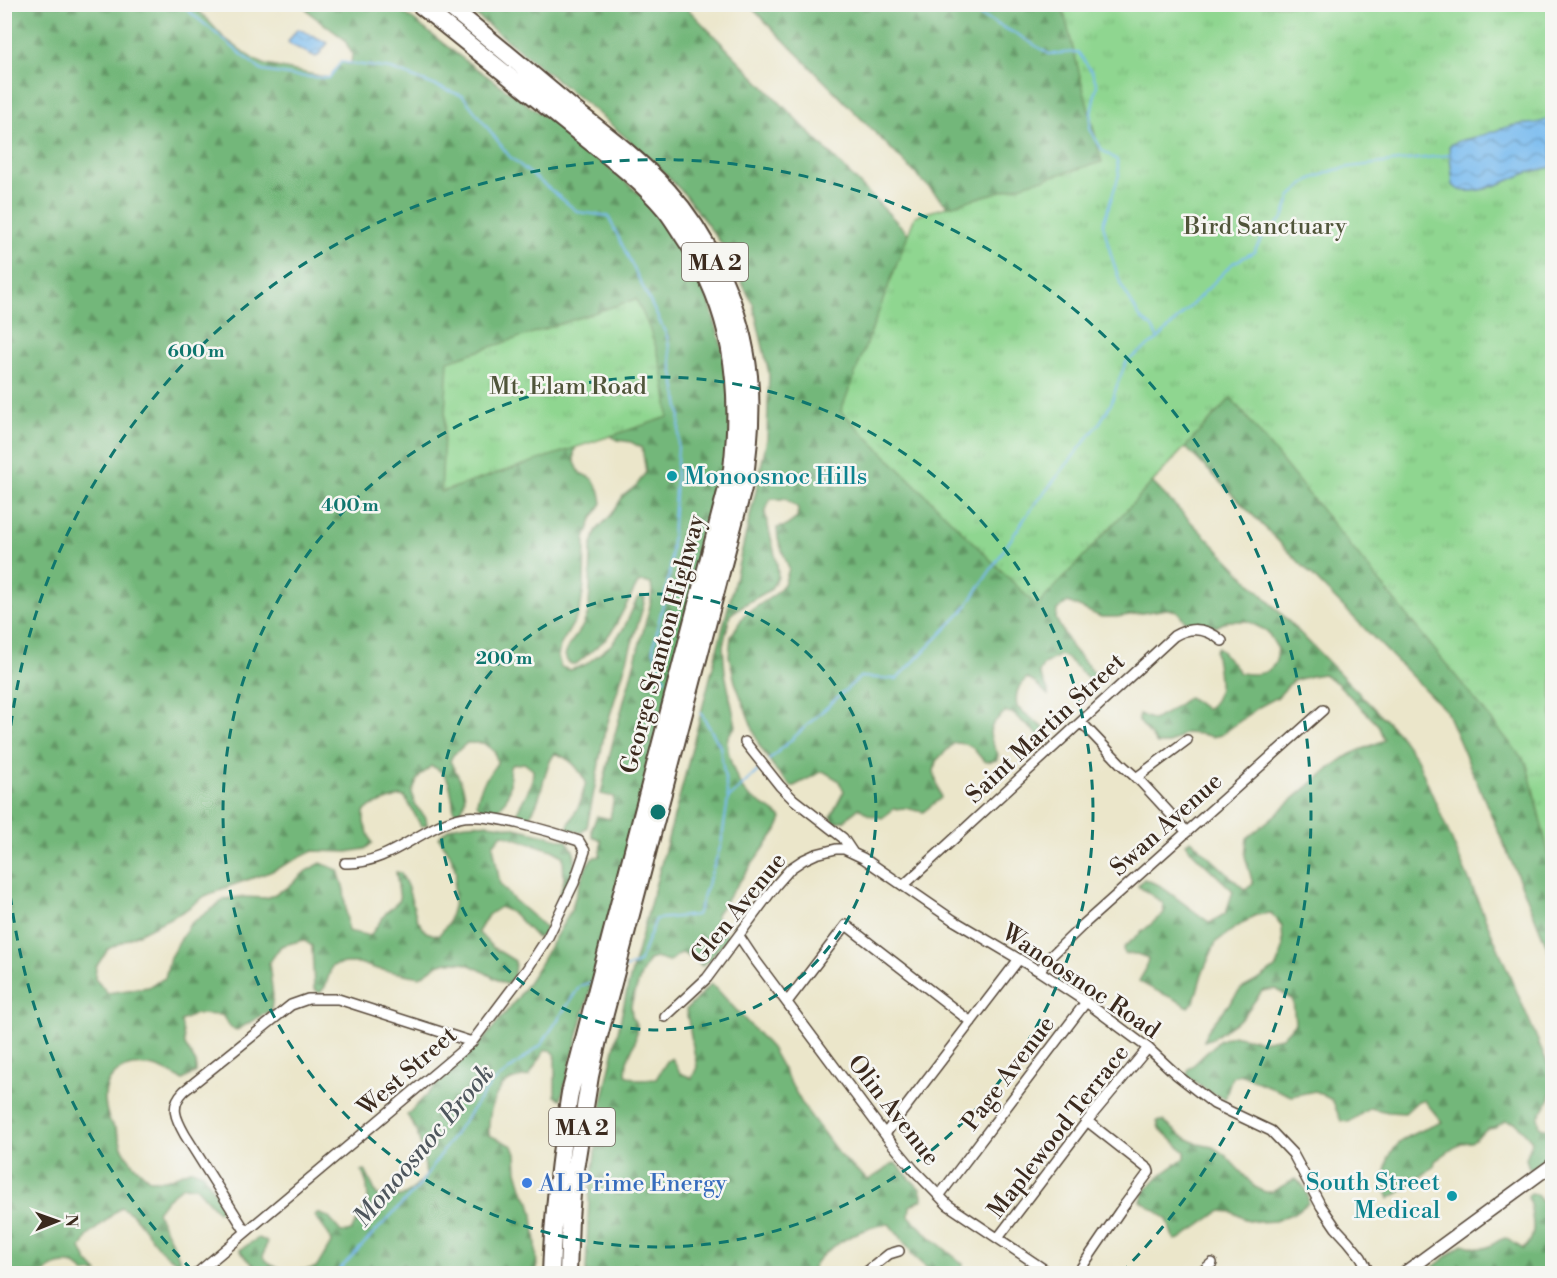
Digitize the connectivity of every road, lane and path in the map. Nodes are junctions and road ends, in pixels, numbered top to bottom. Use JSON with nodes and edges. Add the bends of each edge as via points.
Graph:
{"nodes":[{"id":1,"x":419,"y":4,"type":"edge"},
{"id":2,"x":446,"y":4,"type":"edge"},
{"id":3,"x":1222,"y":641,"type":"dead end"},
{"id":4,"x":1323,"y":710,"type":"dead end"},
{"id":5,"x":1081,"y":722,"type":"junction"},
{"id":6,"x":1187,"y":740,"type":"dead end"},
{"id":7,"x":745,"y":742,"type":"dead end"},
{"id":8,"x":1136,"y":778,"type":"junction"},
{"id":9,"x":1187,"y":832,"type":"junction"},
{"id":10,"x":853,"y":853,"type":"junction"},
{"id":11,"x":345,"y":863,"type":"dead end"},
{"id":12,"x":904,"y":885,"type":"junction"},
{"id":13,"x":739,"y":936,"type":"junction"},
{"id":14,"x":1018,"y":959,"type":"junction"},
{"id":15,"x":1039,"y":970,"type":"junction"},
{"id":16,"x":607,"y":980,"type":"junction"},
{"id":17,"x":787,"y":1002,"type":"junction"},
{"id":18,"x":1086,"y":1002,"type":"junction"},
{"id":19,"x":665,"y":1017,"type":"dead end"},
{"id":20,"x":971,"y":1022,"type":"junction"},
{"id":21,"x":472,"y":1042,"type":"junction"},
{"id":22,"x":1148,"y":1048,"type":"junction"},
{"id":23,"x":1087,"y":1121,"type":"junction"},
{"id":24,"x":885,"y":1134,"type":"junction"},
{"id":25,"x":1552,"y":1165,"type":"edge"},
{"id":26,"x":939,"y":1196,"type":"junction"},
{"id":27,"x":246,"y":1232,"type":"junction"},
{"id":28,"x":998,"y":1238,"type":"junction"},
{"id":29,"x":899,"y":1251,"type":"dead end"},
{"id":30,"x":1212,"y":1263,"type":"dead end"},
{"id":31,"x":196,"y":1274,"type":"edge"},
{"id":32,"x":551,"y":1274,"type":"edge"},
{"id":33,"x":568,"y":1274,"type":"edge"},
{"id":34,"x":864,"y":1274,"type":"edge"},
{"id":35,"x":1051,"y":1274,"type":"edge"},
{"id":36,"x":1077,"y":1274,"type":"edge"},
{"id":37,"x":1199,"y":1274,"type":"edge"},
{"id":38,"x":1370,"y":1274,"type":"edge"},
{"id":39,"x":1403,"y":1274,"type":"edge"}],
"edges":[{"from":1,"to":16,"type":"highway","name":"George Stanton Highway","number":"MA 2","via":[[623,169],[658,202],[704,271],[731,349],[736,400],[732,469]]},
{"from":2,"to":16,"type":"highway","name":"George Stanton Highway","number":"MA 2","via":[[627,153],[673,197],[702,237],[720,271],[747,359],[751,422],[743,488],[620,957]]},
{"from":3,"to":5,"type":"street","name":"Saint Martin Street","via":[[1200,629],[1182,631]]},
{"from":4,"to":9,"type":"street","name":"Swan Avenue"},
{"from":5,"to":8,"type":"street"},
{"from":5,"to":12,"type":"street","name":"Saint Martin Street"},
{"from":6,"to":8,"type":"street"},
{"from":7,"to":10,"type":"street","name":"Wanoosnoc Road","via":[[780,786],[843,838]]},
{"from":8,"to":9,"type":"street"},
{"from":9,"to":15,"type":"street","name":"Swan Avenue"},
{"from":10,"to":12,"type":"street","name":"Wanoosnoc Road"},
{"from":10,"to":13,"type":"street","name":"Glen Avenue","via":[[840,849],[824,851],[795,865]]},
{"from":11,"to":21,"type":"street","name":"West Street","via":[[360,863],[383,855],[463,817],[503,820],[579,841],[585,851],[548,937]]},
{"from":12,"to":14,"type":"street","name":"Wanoosnoc Road"},
{"from":13,"to":17,"type":"street","name":"Olin Avenue"},
{"from":13,"to":19,"type":"street","name":"Glen Avenue","via":[[707,978]]},
{"from":14,"to":15,"type":"street","name":"Wanoosnoc Road"},
{"from":14,"to":20,"type":"street"},
{"from":15,"to":18,"type":"street","name":"Wanoosnoc Road"},
{"from":16,"to":32,"type":"highway","name":"George Stanton Highway","number":"MA 2","via":[[594,1000],[570,1093],[556,1192]]},
{"from":16,"to":33,"type":"highway","name":"George Stanton Highway","number":"MA 2","via":[[573,1182]]},
{"from":17,"to":20,"type":"street","via":[[846,925]]},
{"from":17,"to":24,"type":"street","name":"Olin Avenue"},
{"from":18,"to":22,"type":"street","name":"Wanoosnoc Road"},
{"from":18,"to":26,"type":"street","name":"Page Avenue"},
{"from":20,"to":24,"type":"street"},
{"from":21,"to":27,"type":"street","name":"West Street"},
{"from":21,"to":27,"type":"street","via":[[338,999],[305,999],[291,1005],[184,1090],[176,1101],[177,1119]]},
{"from":22,"to":23,"type":"street","name":"Maplewood Terrace"},
{"from":22,"to":38,"type":"street","name":"Wanoosnoc Road","via":[[1214,1104],[1270,1131],[1283,1143],[1321,1206]]},
{"from":23,"to":28,"type":"street","name":"Maplewood Terrace"},
{"from":23,"to":36,"type":"street","via":[[1149,1172]]},
{"from":24,"to":26,"type":"street","name":"Olin Avenue"},
{"from":25,"to":39,"type":"main road"},
{"from":26,"to":28,"type":"street","name":"Olin Avenue"},
{"from":27,"to":31,"type":"street","name":"West Street"},
{"from":28,"to":35,"type":"street","name":"Olin Avenue"},
{"from":29,"to":34,"type":"street"},
{"from":30,"to":37,"type":"street"}]}
